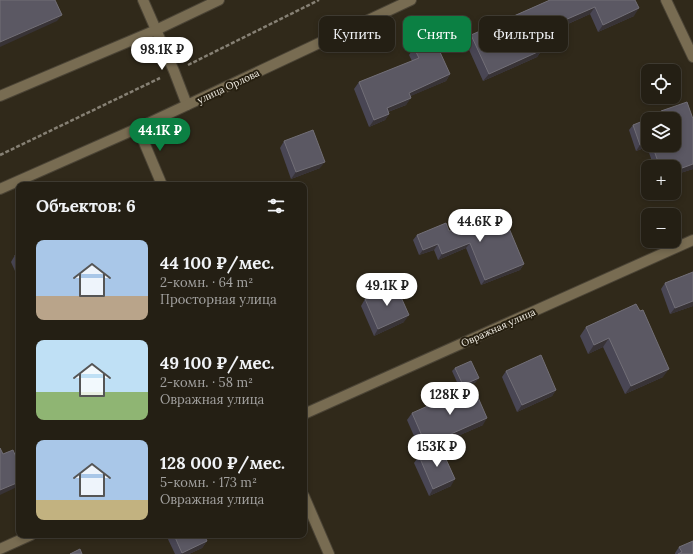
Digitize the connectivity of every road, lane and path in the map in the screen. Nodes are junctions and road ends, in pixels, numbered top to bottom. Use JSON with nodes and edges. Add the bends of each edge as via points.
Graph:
{"nodes":[{"id":1,"x":143,"y":0,"type":"edge"},
{"id":2,"x":219,"y":0,"type":"edge"},
{"id":3,"x":411,"y":0,"type":"edge"},
{"id":4,"x":666,"y":0,"type":"edge"},
{"id":5,"x":156,"y":30,"type":"junction"},
{"id":6,"x":693,"y":57,"type":"edge"},
{"id":7,"x":0,"y":96,"type":"edge"},
{"id":8,"x":187,"y":105,"type":"junction"},
{"id":9,"x":138,"y":128,"type":"junction"},
{"id":10,"x":161,"y":182,"type":"edge"},
{"id":11,"x":0,"y":189,"type":"edge"},
{"id":12,"x":693,"y":240,"type":"edge"},
{"id":13,"x":307,"y":413,"type":"edge"},
{"id":14,"x":307,"y":503,"type":"edge"},
{"id":15,"x":24,"y":538,"type":"edge"},
{"id":16,"x":0,"y":549,"type":"edge"},
{"id":17,"x":329,"y":554,"type":"edge"}],
"edges":[{"from":1,"to":5,"type":"street"},
{"from":2,"to":5,"type":"street"},
{"from":3,"to":8,"type":"street","name":"улица Орлова"},
{"from":4,"to":6,"type":"street"},
{"from":5,"to":7,"type":"street"},
{"from":5,"to":8,"type":"street"},
{"from":8,"to":9,"type":"street","name":"улица Орлова"},
{"from":9,"to":10,"type":"street"},
{"from":9,"to":11,"type":"street","name":"улица Орлова"},
{"from":12,"to":13,"type":"street","name":"Овражная улица"},
{"from":14,"to":17,"type":"street"},
{"from":15,"to":16,"type":"street"}]}
